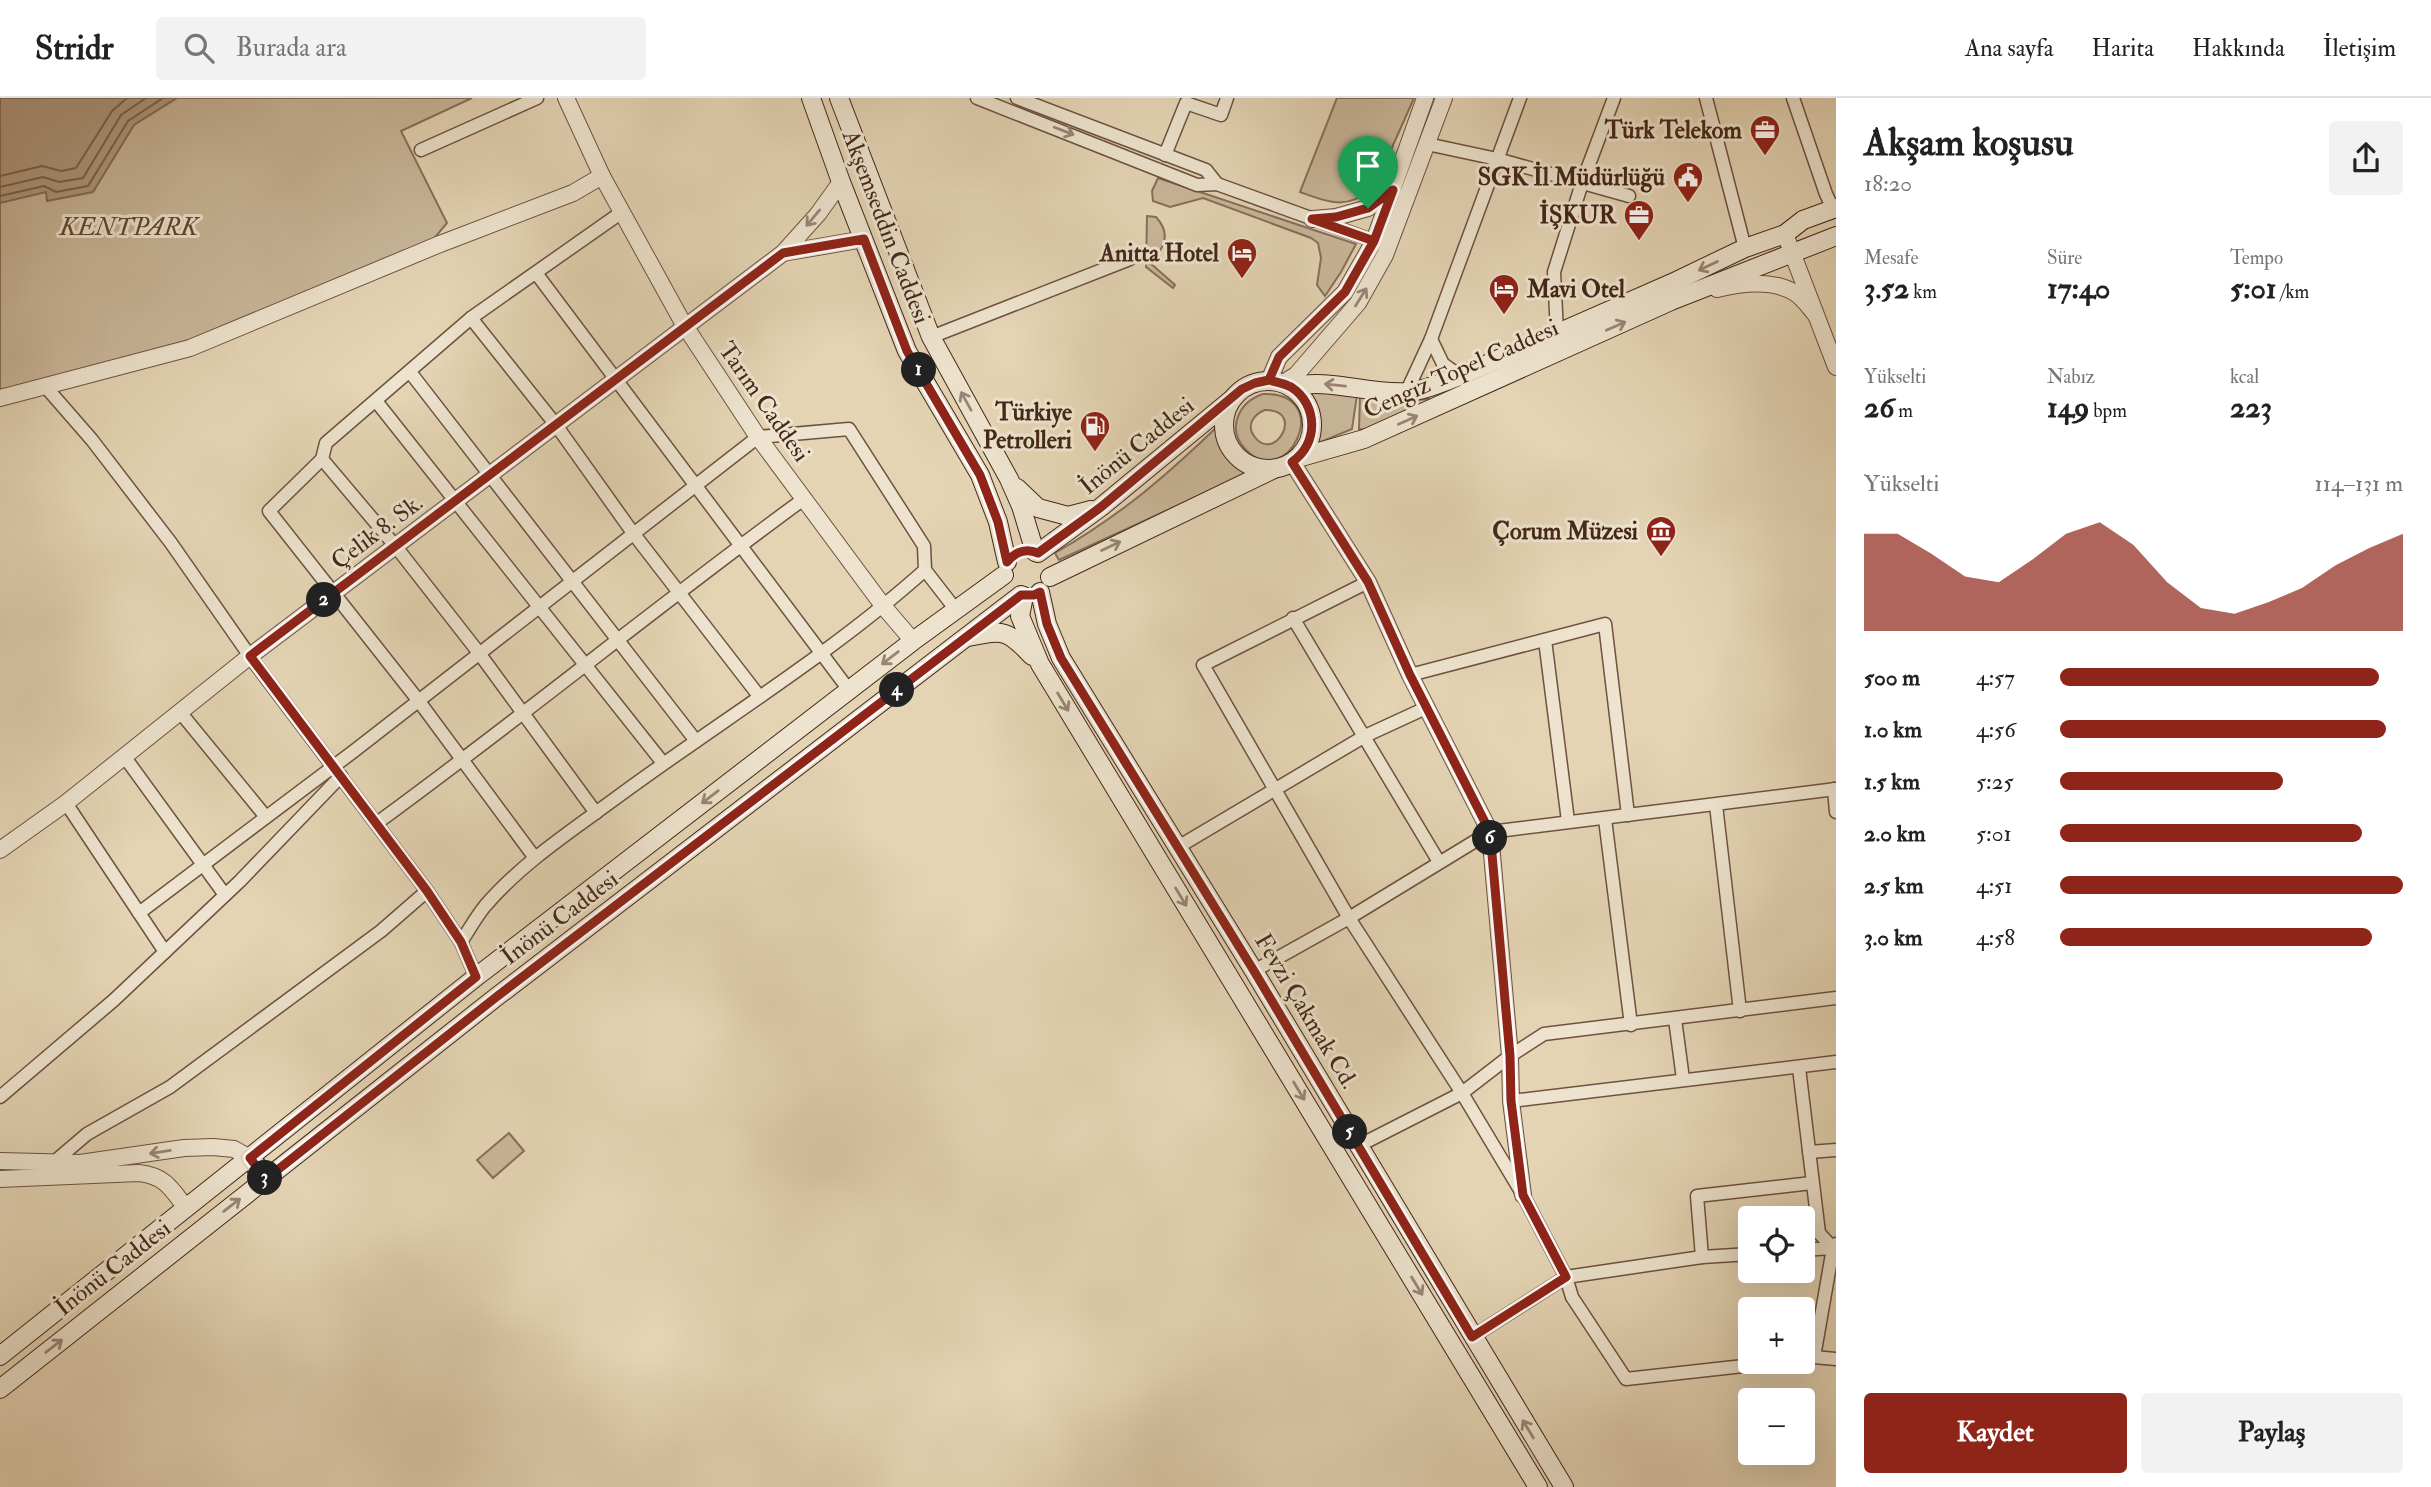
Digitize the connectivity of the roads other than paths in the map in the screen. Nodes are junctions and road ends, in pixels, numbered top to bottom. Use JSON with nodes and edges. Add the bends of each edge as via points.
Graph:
{"nodes":[{"id":1,"x":537,"y":98,"type":"edge"},
{"id":2,"x":566,"y":98,"type":"edge"},
{"id":3,"x":811,"y":98,"type":"edge"},
{"id":4,"x":839,"y":98,"type":"edge"},
{"id":5,"x":977,"y":98,"type":"edge"},
{"id":6,"x":1017,"y":98,"type":"edge"},
{"id":7,"x":1227,"y":98,"type":"edge"},
{"id":8,"x":1425,"y":98,"type":"edge"},
{"id":9,"x":1444,"y":98,"type":"edge"},
{"id":10,"x":1520,"y":98,"type":"edge"},
{"id":11,"x":1614,"y":98,"type":"edge"},
{"id":12,"x":1706,"y":98,"type":"edge"},
{"id":13,"x":1793,"y":98,"type":"edge"},
{"id":14,"x":1427,"y":144,"type":"junction"},
{"id":15,"x":421,"y":150,"type":"dead end"},
{"id":16,"x":1166,"y":155,"type":"junction"},
{"id":17,"x":1497,"y":159,"type":"junction"},
{"id":18,"x":602,"y":176,"type":"junction"},
{"id":19,"x":841,"y":182,"type":"junction"},
{"id":20,"x":1582,"y":183,"type":"junction"},
{"id":21,"x":1217,"y":184,"type":"junction"},
{"id":22,"x":1393,"y":190,"type":"junction"},
{"id":23,"x":1629,"y":196,"type":"dead end"},
{"id":24,"x":1835,"y":210,"type":"edge"},
{"id":25,"x":622,"y":212,"type":"junction"},
{"id":26,"x":1312,"y":219,"type":"junction"},
{"id":27,"x":1785,"y":234,"type":"junction"},
{"id":28,"x":1836,"y":236,"type":"edge"},
{"id":29,"x":864,"y":239,"type":"junction"},
{"id":30,"x":1374,"y":241,"type":"junction"},
{"id":31,"x":1745,"y":248,"type":"junction"},
{"id":32,"x":1791,"y":252,"type":"junction"},
{"id":33,"x":783,"y":253,"type":"junction"},
{"id":34,"x":1130,"y":259,"type":"dead end"},
{"id":35,"x":536,"y":273,"type":"junction"},
{"id":36,"x":1671,"y":301,"type":"junction"},
{"id":37,"x":1815,"y":314,"type":"junction"},
{"id":38,"x":471,"y":318,"type":"junction"},
{"id":39,"x":685,"y":327,"type":"junction"},
{"id":40,"x":1557,"y":332,"type":"junction"},
{"id":41,"x":931,"y":337,"type":"junction"},
{"id":42,"x":1431,"y":339,"type":"junction"},
{"id":43,"x":1836,"y":367,"type":"edge"},
{"id":44,"x":410,"y":372,"type":"junction"},
{"id":45,"x":1460,"y":376,"type":"junction"},
{"id":46,"x":617,"y":378,"type":"junction"},
{"id":47,"x":1281,"y":383,"type":"junction"},
{"id":48,"x":45,"y":386,"type":"junction"},
{"id":49,"x":1406,"y":393,"type":"junction"},
{"id":50,"x":0,"y":398,"type":"edge"},
{"id":51,"x":1231,"y":400,"type":"junction"},
{"id":52,"x":376,"y":401,"type":"junction"},
{"id":53,"x":556,"y":425,"type":"junction"},
{"id":54,"x":758,"y":437,"type":"junction"},
{"id":55,"x":322,"y":459,"type":"junction"},
{"id":56,"x":1295,"y":460,"type":"junction"},
{"id":57,"x":1274,"y":469,"type":"junction"},
{"id":58,"x":491,"y":474,"type":"junction"},
{"id":59,"x":1009,"y":480,"type":"junction"},
{"id":60,"x":695,"y":485,"type":"junction"},
{"id":61,"x":805,"y":498,"type":"junction"},
{"id":62,"x":454,"y":502,"type":"junction"},
{"id":63,"x":1101,"y":507,"type":"junction"},
{"id":64,"x":633,"y":533,"type":"junction"},
{"id":65,"x":741,"y":545,"type":"junction"},
{"id":66,"x":395,"y":546,"type":"junction"},
{"id":67,"x":1037,"y":552,"type":"junction"},
{"id":68,"x":1006,"y":568,"type":"junction"},
{"id":69,"x":925,"y":570,"type":"junction"},
{"id":70,"x":573,"y":580,"type":"junction"},
{"id":71,"x":1368,"y":582,"type":"junction"},
{"id":72,"x":1034,"y":590,"type":"junction"},
{"id":73,"x":678,"y":591,"type":"junction"},
{"id":74,"x":332,"y":594,"type":"junction"},
{"id":75,"x":538,"y":607,"type":"junction"},
{"id":76,"x":884,"y":607,"type":"junction"},
{"id":77,"x":956,"y":610,"type":"junction"},
{"id":78,"x":1293,"y":618,"type":"junction"},
{"id":79,"x":617,"y":638,"type":"junction"},
{"id":80,"x":965,"y":638,"type":"junction"},
{"id":81,"x":1545,"y":640,"type":"junction"},
{"id":82,"x":913,"y":641,"type":"junction"},
{"id":83,"x":479,"y":653,"type":"junction"},
{"id":84,"x":821,"y":654,"type":"junction"},
{"id":85,"x":250,"y":656,"type":"junction"},
{"id":86,"x":584,"y":664,"type":"junction"},
{"id":87,"x":1040,"y":664,"type":"junction"},
{"id":88,"x":1410,"y":675,"type":"junction"},
{"id":89,"x":849,"y":690,"type":"junction"},
{"id":90,"x":759,"y":696,"type":"junction"},
{"id":91,"x":418,"y":700,"type":"junction"},
{"id":92,"x":1428,"y":707,"type":"junction"},
{"id":93,"x":180,"y":712,"type":"junction"},
{"id":94,"x":524,"y":713,"type":"junction"},
{"id":95,"x":1365,"y":736,"type":"junction"},
{"id":96,"x":696,"y":741,"type":"junction"},
{"id":97,"x":124,"y":757,"type":"junction"},
{"id":98,"x":464,"y":760,"type":"junction"},
{"id":99,"x":663,"y":764,"type":"junction"},
{"id":100,"x":338,"y":771,"type":"junction"},
{"id":101,"x":1276,"y":789,"type":"junction"},
{"id":102,"x":1835,"y":789,"type":"edge"},
{"id":103,"x":66,"y":803,"type":"junction"},
{"id":104,"x":1716,"y":805,"type":"junction"},
{"id":105,"x":1836,"y":812,"type":"edge"},
{"id":106,"x":596,"y":813,"type":"junction"},
{"id":107,"x":1628,"y":815,"type":"junction"},
{"id":108,"x":266,"y":817,"type":"junction"},
{"id":109,"x":1605,"y":819,"type":"junction"},
{"id":110,"x":1568,"y":821,"type":"junction"},
{"id":111,"x":377,"y":823,"type":"junction"},
{"id":112,"x":1490,"y":832,"type":"junction"},
{"id":113,"x":1178,"y":847,"type":"junction"},
{"id":114,"x":0,"y":850,"type":"edge"},
{"id":115,"x":535,"y":858,"type":"junction"},
{"id":116,"x":1439,"y":862,"type":"junction"},
{"id":117,"x":203,"y":865,"type":"junction"},
{"id":118,"x":427,"y":891,"type":"junction"},
{"id":119,"x":225,"y":895,"type":"junction"},
{"id":120,"x":139,"y":913,"type":"junction"},
{"id":121,"x":1349,"y":918,"type":"junction"},
{"id":122,"x":461,"y":942,"type":"junction"},
{"id":123,"x":165,"y":952,"type":"junction"},
{"id":124,"x":1254,"y":971,"type":"junction"},
{"id":125,"x":476,"y":977,"type":"junction"},
{"id":126,"x":1836,"y":999,"type":"edge"},
{"id":127,"x":1740,"y":1011,"type":"junction"},
{"id":128,"x":1675,"y":1019,"type":"junction"},
{"id":129,"x":1631,"y":1025,"type":"junction"},
{"id":130,"x":1510,"y":1056,"type":"junction"},
{"id":131,"x":1836,"y":1062,"type":"edge"},
{"id":132,"x":1799,"y":1068,"type":"junction"},
{"id":133,"x":1683,"y":1079,"type":"junction"},
{"id":134,"x":1462,"y":1093,"type":"junction"},
{"id":135,"x":0,"y":1097,"type":"edge"},
{"id":136,"x":1511,"y":1101,"type":"junction"},
{"id":137,"x":1358,"y":1146,"type":"junction"},
{"id":138,"x":1836,"y":1150,"type":"edge"},
{"id":139,"x":1809,"y":1152,"type":"junction"},
{"id":140,"x":250,"y":1158,"type":"junction"},
{"id":141,"x":0,"y":1161,"type":"edge"},
{"id":142,"x":53,"y":1163,"type":"junction"},
{"id":143,"x":0,"y":1179,"type":"edge"},
{"id":144,"x":266,"y":1179,"type":"junction"},
{"id":145,"x":1812,"y":1183,"type":"junction"},
{"id":146,"x":1523,"y":1195,"type":"junction"},
{"id":147,"x":186,"y":1208,"type":"junction"},
{"id":148,"x":1835,"y":1246,"type":"edge"},
{"id":149,"x":1815,"y":1248,"type":"edge"},
{"id":150,"x":1738,"y":1255,"type":"edge"},
{"id":151,"x":1702,"y":1257,"type":"junction"},
{"id":152,"x":1566,"y":1277,"type":"junction"},
{"id":153,"x":1815,"y":1328,"type":"edge"},
{"id":154,"x":1472,"y":1337,"type":"junction"},
{"id":155,"x":0,"y":1356,"type":"edge"},
{"id":156,"x":1815,"y":1358,"type":"edge"},
{"id":157,"x":1836,"y":1359,"type":"edge"},
{"id":158,"x":1738,"y":1367,"type":"edge"},
{"id":159,"x":0,"y":1389,"type":"edge"},
{"id":160,"x":1538,"y":1487,"type":"edge"},
{"id":161,"x":1564,"y":1487,"type":"edge"}],
"edges":[{"from":1,"to":15,"type":"street"},
{"from":2,"to":18,"type":"street","name":"Tarım Caddesi"},
{"from":3,"to":19,"type":"main road","name":"Akşemseddin Caddesi"},
{"from":4,"to":41,"type":"main road","name":"Akşemseddin Caddesi"},
{"from":5,"to":21,"type":"street","one_way":true,"via":[[1197,185]]},
{"from":6,"to":16,"type":"street"},
{"from":7,"to":16,"type":"street","via":[[1221,115],[1185,103]]},
{"from":8,"to":22,"type":"street"},
{"from":9,"to":14,"type":"street"},
{"from":10,"to":17,"type":"street"},
{"from":11,"to":20,"type":"street"},
{"from":12,"to":31,"type":"street"},
{"from":13,"to":24,"type":"street"},
{"from":14,"to":17,"type":"street"},
{"from":47,"to":14,"type":"street","one_way":true,"via":[[1297,375],[1358,303],[1385,255]]},
{"from":16,"to":21,"type":"street","via":[[1206,170]]},
{"from":17,"to":20,"type":"street"},
{"from":17,"to":42,"type":"street"},
{"from":18,"to":25,"type":"street","name":"Tarım Caddesi"},
{"from":18,"to":48,"type":"street","via":[[573,192],[190,348]]},
{"from":19,"to":29,"type":"main road","name":"Akşemseddin Caddesi"},
{"from":19,"to":33,"type":"street","name":"Çelik 8. Sk.","one_way":true},
{"from":20,"to":23,"type":"street"},
{"from":20,"to":40,"type":"street","via":[[1554,272]]},
{"from":21,"to":26,"type":"street"},
{"from":22,"to":26,"type":"street","via":[[1368,208]]},
{"from":22,"to":30,"type":"street"},
{"from":24,"to":27,"type":"main road","name":"Cengiz Topel Caddesi","via":[[1803,220]]},
{"from":25,"to":35,"type":"street"},
{"from":25,"to":39,"type":"street","name":"Tarım Caddesi"},
{"from":26,"to":30,"type":"street"},
{"from":27,"to":31,"type":"main road","name":"Cengiz Topel Caddesi"},
{"from":27,"to":32,"type":"street"},
{"from":28,"to":32,"type":"main road","name":"Cengiz Topel Caddesi"},
{"from":29,"to":33,"type":"street"},
{"from":29,"to":68,"type":"main road","name":"Akşemseddin Caddesi","via":[[907,351],[980,475],[998,522]]},
{"from":30,"to":47,"type":"street","via":[[1345,292],[1279,357]]},
{"from":31,"to":40,"type":"main road","name":"Cengiz Topel Caddesi","one_way":true},
{"from":32,"to":36,"type":"main road","name":"Cengiz Topel Caddesi"},
{"from":32,"to":37,"type":"street"},
{"from":33,"to":39,"type":"street","name":"Çelik 8. Sk."},
{"from":34,"to":41,"type":"street"},
{"from":35,"to":38,"type":"street"},
{"from":35,"to":46,"type":"street"},
{"from":36,"to":37,"type":"street","via":[[1752,283],[1796,293]]},
{"from":56,"to":36,"type":"main road","name":"Cengiz Topel Caddesi","one_way":true,"via":[[1364,439]]},
{"from":37,"to":43,"type":"street"},
{"from":38,"to":44,"type":"street"},
{"from":38,"to":53,"type":"street"},
{"from":39,"to":46,"type":"street","name":"Çelik 8. Sk."},
{"from":39,"to":54,"type":"street","name":"Tarım Caddesi"},
{"from":40,"to":45,"type":"main road","name":"Cengiz Topel Caddesi"},
{"from":59,"to":41,"type":"main road","name":"Akşemseddin Caddesi","one_way":true},
{"from":42,"to":45,"type":"street","via":[[1443,364]]},
{"from":42,"to":49,"type":"street"},
{"from":44,"to":52,"type":"street"},
{"from":44,"to":58,"type":"street"},
{"from":45,"to":49,"type":"main road","name":"Cengiz Topel Caddesi"},
{"from":46,"to":53,"type":"street","name":"Çelik 8. Sk."},
{"from":46,"to":60,"type":"street"},
{"from":49,"to":47,"type":"main road","name":"Cengiz Topel Caddesi","one_way":true},
{"from":47,"to":51,"type":"main road","via":[[1255,383]]},
{"from":47,"to":56,"type":"main road","via":[[1305,401],[1312,421],[1306,447]]},
{"from":48,"to":50,"type":"street"},
{"from":48,"to":85,"type":"street","via":[[172,543]]},
{"from":51,"to":57,"type":"main road","via":[[1224,428],[1231,448],[1246,463]]},
{"from":51,"to":63,"type":"main road","name":"İnönü Caddesi"},
{"from":52,"to":55,"type":"street","via":[[326,443]]},
{"from":52,"to":62,"type":"street"},
{"from":53,"to":58,"type":"street","name":"Çelik 8. Sk."},
{"from":53,"to":64,"type":"street"},
{"from":54,"to":60,"type":"street"},
{"from":54,"to":61,"type":"street","name":"Tarım Caddesi"},
{"from":54,"to":69,"type":"street","via":[[849,429],[924,546]]},
{"from":55,"to":66,"type":"street"},
{"from":55,"to":74,"type":"street","via":[[269,511]]},
{"from":56,"to":57,"type":"main road"},
{"from":56,"to":71,"type":"street"},
{"from":72,"to":57,"type":"main road","name":"İnönü Caddesi","one_way":true},
{"from":58,"to":62,"type":"street","name":"Çelik 8. Sk."},
{"from":58,"to":70,"type":"street"},
{"from":59,"to":63,"type":"main road","via":[[1038,508],[1068,516]]},
{"from":59,"to":67,"type":"main road","name":"Akşemseddin Caddesi"},
{"from":60,"to":64,"type":"street"},
{"from":60,"to":65,"type":"street"},
{"from":61,"to":65,"type":"street"},
{"from":61,"to":76,"type":"street","name":"Tarım Caddesi"},
{"from":62,"to":66,"type":"street","name":"Çelik 8. Sk."},
{"from":62,"to":75,"type":"street"},
{"from":63,"to":67,"type":"main road","name":"İnönü Caddesi"},
{"from":64,"to":70,"type":"street"},
{"from":64,"to":73,"type":"street"},
{"from":65,"to":73,"type":"street"},
{"from":65,"to":84,"type":"street"},
{"from":66,"to":74,"type":"street","name":"Çelik 8. Sk."},
{"from":66,"to":83,"type":"street"},
{"from":67,"to":68,"type":"main road","via":[[1017,553]]},
{"from":67,"to":72,"type":"main road","via":[[1049,565]]},
{"from":68,"to":72,"type":"main road","via":[[1009,587]]},
{"from":68,"to":77,"type":"main road","name":"İnönü Caddesi"},
{"from":69,"to":76,"type":"street"},
{"from":69,"to":77,"type":"street"},
{"from":70,"to":75,"type":"street"},
{"from":70,"to":79,"type":"street"},
{"from":71,"to":78,"type":"street"},
{"from":71,"to":88,"type":"street"},
{"from":72,"to":80,"type":"main road","name":"İnönü Caddesi"},
{"from":72,"to":87,"type":"main road","name":"Fevzi Çakmak Cd.","via":[[1020,616]]},
{"from":72,"to":113,"type":"main road","name":"Fevzi Çakmak Cd.","via":[[1061,658]]},
{"from":73,"to":79,"type":"street"},
{"from":73,"to":90,"type":"street"},
{"from":74,"to":85,"type":"street","name":"Çelik 8. Sk."},
{"from":74,"to":91,"type":"street"},
{"from":75,"to":83,"type":"street"},
{"from":75,"to":86,"type":"street"},
{"from":76,"to":82,"type":"street","name":"Tarım Caddesi"},
{"from":76,"to":84,"type":"street"},
{"from":77,"to":82,"type":"main road","name":"İnönü Caddesi"},
{"from":78,"to":95,"type":"street"},
{"from":78,"to":101,"type":"street","via":[[1203,665]]},
{"from":79,"to":86,"type":"street"},
{"from":79,"to":96,"type":"street"},
{"from":80,"to":87,"type":"main road","via":[[998,632],[1015,637]]},
{"from":80,"to":144,"type":"main road","name":"İnönü Caddesi"},
{"from":81,"to":88,"type":"street"},
{"from":81,"to":107,"type":"street","via":[[1605,624]]},
{"from":81,"to":110,"type":"street"},
{"from":82,"to":89,"type":"main road","name":"İnönü Caddesi","one_way":true},
{"from":83,"to":91,"type":"street"},
{"from":83,"to":94,"type":"street"},
{"from":84,"to":89,"type":"street"},
{"from":84,"to":90,"type":"street"},
{"from":85,"to":93,"type":"street","name":"Çelik 8. Sk."},
{"from":85,"to":100,"type":"street"},
{"from":86,"to":94,"type":"street"},
{"from":86,"to":99,"type":"street"},
{"from":87,"to":160,"type":"main road","name":"Fevzi Çakmak Cd.","one_way":true},
{"from":88,"to":92,"type":"street"},
{"from":89,"to":125,"type":"main road","name":"İnönü Caddesi","one_way":true},
{"from":90,"to":96,"type":"street"},
{"from":91,"to":98,"type":"street"},
{"from":91,"to":100,"type":"street"},
{"from":92,"to":95,"type":"street"},
{"from":92,"to":112,"type":"street"},
{"from":93,"to":97,"type":"street","name":"Çelik 8. Sk."},
{"from":93,"to":108,"type":"street"},
{"from":94,"to":98,"type":"street"},
{"from":94,"to":106,"type":"street"},
{"from":95,"to":101,"type":"street"},
{"from":95,"to":116,"type":"street"},
{"from":96,"to":99,"type":"street"},
{"from":97,"to":103,"type":"street","name":"Çelik 8. Sk."},
{"from":97,"to":117,"type":"street"},
{"from":98,"to":111,"type":"street"},
{"from":98,"to":115,"type":"street"},
{"from":99,"to":106,"type":"street"},
{"from":100,"to":108,"type":"street"},
{"from":100,"to":111,"type":"street"},
{"from":100,"to":119,"type":"street"},
{"from":101,"to":113,"type":"street"},
{"from":101,"to":121,"type":"street"},
{"from":102,"to":104,"type":"street"},
{"from":102,"to":105,"type":"street"},
{"from":103,"to":114,"type":"street","name":"Çelik 8. Sk."},
{"from":103,"to":120,"type":"street"},
{"from":104,"to":107,"type":"street"},
{"from":104,"to":127,"type":"street"},
{"from":106,"to":115,"type":"street"},
{"from":107,"to":109,"type":"street"},
{"from":108,"to":117,"type":"street"},
{"from":109,"to":110,"type":"street"},
{"from":109,"to":129,"type":"street"},
{"from":110,"to":112,"type":"street"},
{"from":111,"to":118,"type":"street"},
{"from":112,"to":116,"type":"street"},
{"from":112,"to":130,"type":"street"},
{"from":113,"to":124,"type":"main road","name":"Fevzi Çakmak Cd."},
{"from":115,"to":122,"type":"street","via":[[485,906]]},
{"from":116,"to":121,"type":"street"},
{"from":117,"to":119,"type":"street"},
{"from":117,"to":120,"type":"street"},
{"from":118,"to":122,"type":"street"},
{"from":118,"to":142,"type":"street","via":[[381,931],[170,1087],[88,1134]]},
{"from":119,"to":123,"type":"street"},
{"from":120,"to":123,"type":"street"},
{"from":121,"to":124,"type":"street"},
{"from":121,"to":134,"type":"street"},
{"from":122,"to":125,"type":"street"},
{"from":123,"to":135,"type":"street"},
{"from":124,"to":137,"type":"main road","name":"Fevzi Çakmak Cd."},
{"from":125,"to":140,"type":"main road","name":"İnönü Caddesi"},
{"from":126,"to":127,"type":"street"},
{"from":127,"to":128,"type":"street"},
{"from":128,"to":129,"type":"street"},
{"from":128,"to":133,"type":"street"},
{"from":129,"to":130,"type":"street","via":[[1544,1034]]},
{"from":130,"to":134,"type":"street"},
{"from":130,"to":136,"type":"street"},
{"from":131,"to":132,"type":"street"},
{"from":132,"to":133,"type":"street"},
{"from":132,"to":139,"type":"street"},
{"from":133,"to":136,"type":"street"},
{"from":134,"to":137,"type":"street"},
{"from":134,"to":146,"type":"street"},
{"from":136,"to":146,"type":"street"},
{"from":137,"to":154,"type":"main road","name":"Fevzi Çakmak Cd."},
{"from":138,"to":139,"type":"street"},
{"from":139,"to":145,"type":"street"},
{"from":140,"to":142,"type":"street","one_way":true,"via":[[234,1149],[213,1147]]},
{"from":140,"to":144,"type":"main road"},
{"from":140,"to":147,"type":"main road","name":"İnönü Caddesi"},
{"from":141,"to":142,"type":"street"},
{"from":143,"to":147,"type":"street","via":[[151,1174],[160,1177]]},
{"from":159,"to":144,"type":"main road","name":"İnönü Caddesi","one_way":true},
{"from":145,"to":148,"type":"street","via":[[1819,1233]]},
{"from":145,"to":151,"type":"street","via":[[1697,1196]]},
{"from":146,"to":152,"type":"street"},
{"from":147,"to":155,"type":"main road","name":"İnönü Caddesi"},
{"from":148,"to":149,"type":"street"},
{"from":148,"to":153,"type":"street"},
{"from":150,"to":151,"type":"street"},
{"from":151,"to":152,"type":"street"},
{"from":152,"to":154,"type":"street"},
{"from":152,"to":158,"type":"street","via":[[1572,1297],[1626,1379]]},
{"from":161,"to":154,"type":"main road","name":"Fevzi Çakmak Cd.","one_way":true},
{"from":156,"to":157,"type":"street"}]}
